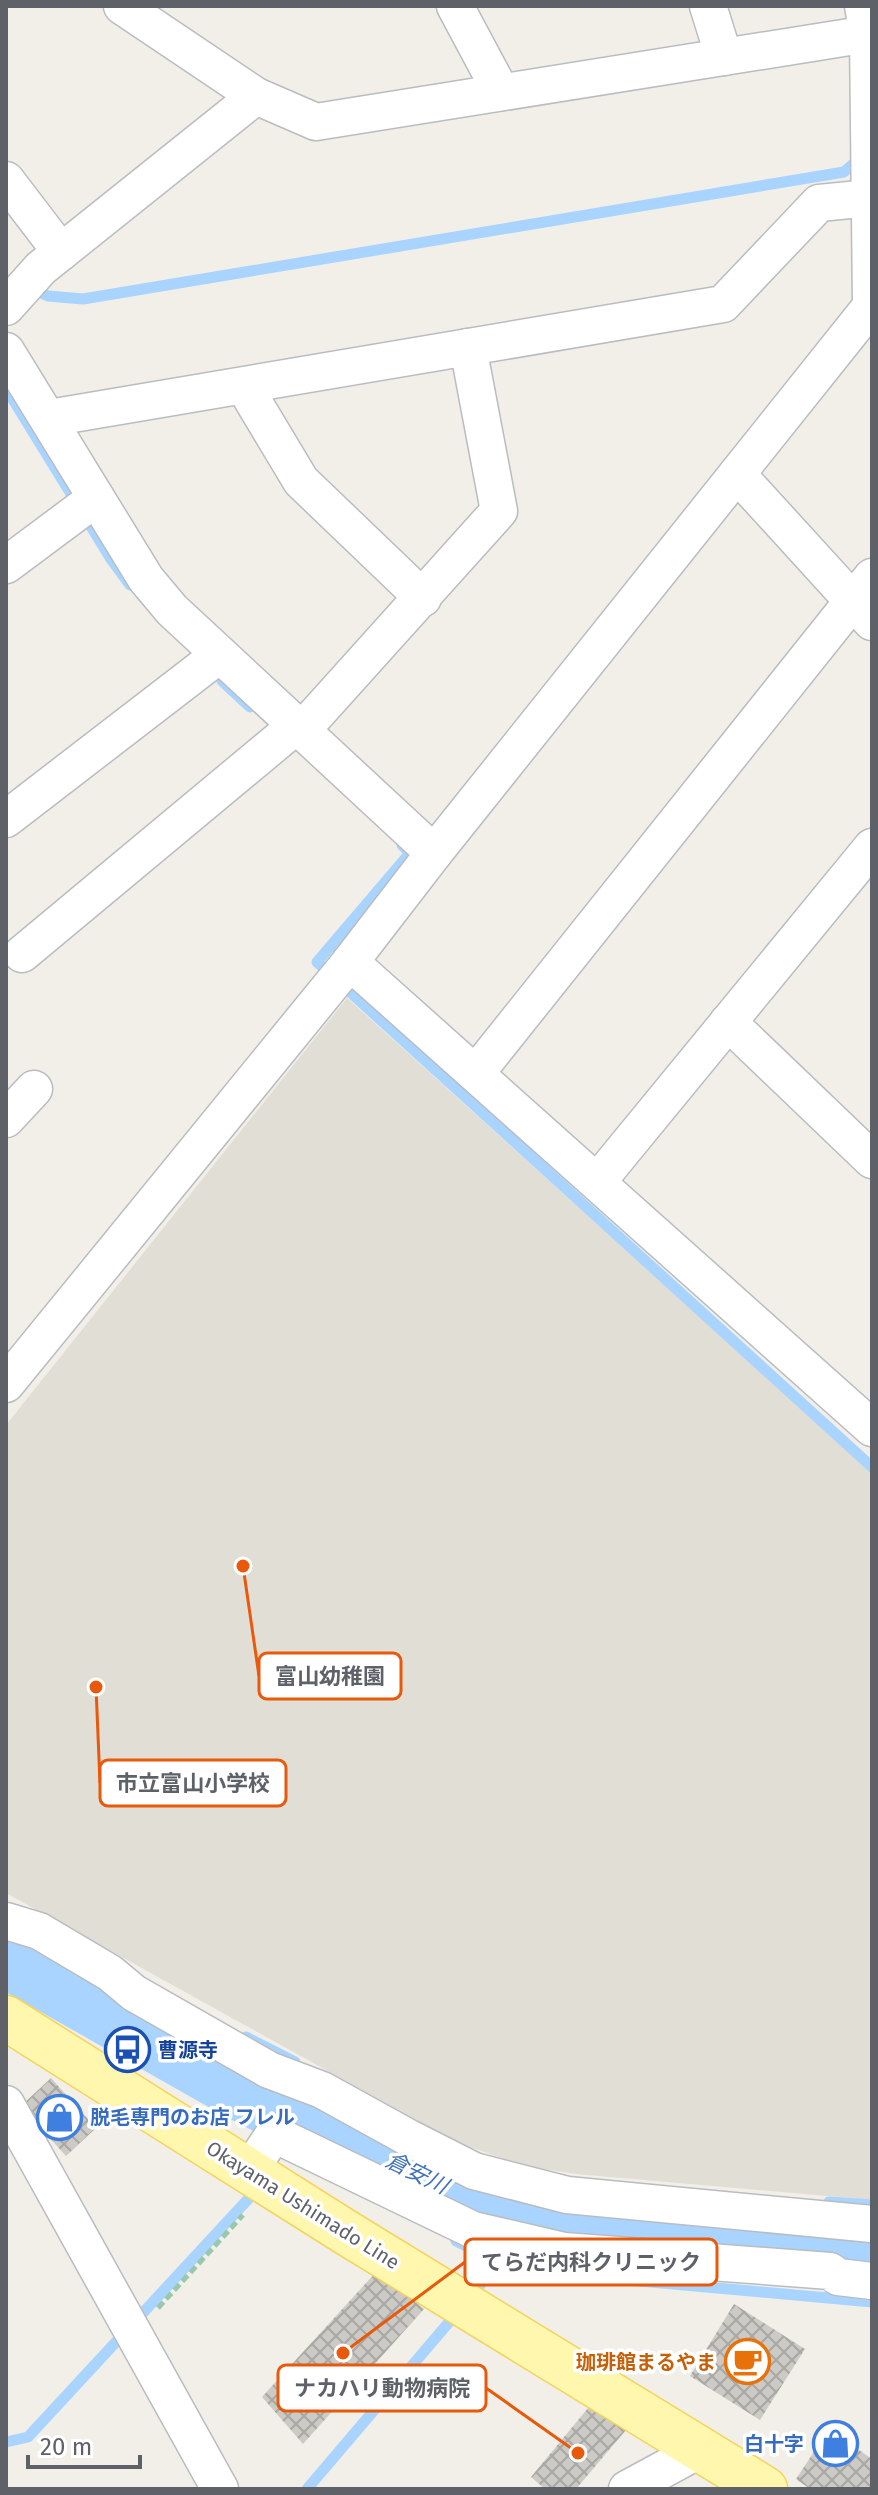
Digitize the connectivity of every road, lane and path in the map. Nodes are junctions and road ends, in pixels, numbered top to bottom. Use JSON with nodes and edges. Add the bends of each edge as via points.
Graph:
{"nodes":[{"id":1,"x":122,"y":6,"type":"edge"},
{"id":2,"x":455,"y":6,"type":"edge"},
{"id":3,"x":708,"y":6,"type":"edge"},
{"id":4,"x":866,"y":20,"type":"edge"},
{"id":5,"x":724,"y":57,"type":"junction"},
{"id":6,"x":501,"y":92,"type":"junction"},
{"id":7,"x":256,"y":96,"type":"junction"},
{"id":8,"x":870,"y":175,"type":"junction"},
{"id":9,"x":6,"y":180,"type":"edge"},
{"id":10,"x":61,"y":252,"type":"junction"},
{"id":11,"x":19,"y":294,"type":"edge"},
{"id":12,"x":872,"y":306,"type":"edge"},
{"id":13,"x":468,"y":347,"type":"junction"},
{"id":14,"x":6,"y":351,"type":"edge"},
{"id":15,"x":244,"y":386,"type":"junction"},
{"id":16,"x":49,"y":418,"type":"junction"},
{"id":17,"x":737,"y":474,"type":"junction"},
{"id":18,"x":85,"y":506,"type":"junction"},
{"id":19,"x":6,"y":565,"type":"edge"},
{"id":20,"x":423,"y":598,"type":"junction"},
{"id":21,"x":866,"y":600,"type":"edge"},
{"id":22,"x":209,"y":663,"type":"junction"},
{"id":23,"x":290,"y":733,"type":"junction"},
{"id":24,"x":6,"y":819,"type":"edge"},
{"id":25,"x":434,"y":853,"type":"junction"},
{"id":26,"x":866,"y":869,"type":"edge"},
{"id":27,"x":22,"y":954,"type":"dead end"},
{"id":28,"x":350,"y":962,"type":"junction"},
{"id":29,"x":728,"y":1022,"type":"junction"},
{"id":30,"x":476,"y":1073,"type":"junction"},
{"id":31,"x":34,"y":1089,"type":"dead end"},
{"id":32,"x":6,"y":1119,"type":"edge"},
{"id":33,"x":872,"y":1160,"type":"edge"},
{"id":34,"x":598,"y":1181,"type":"junction"},
{"id":35,"x":6,"y":1384,"type":"edge"},
{"id":36,"x":872,"y":1428,"type":"edge"},
{"id":37,"x":6,"y":1921,"type":"edge"},
{"id":38,"x":6,"y":2018,"type":"edge"},
{"id":39,"x":10,"y":2121,"type":"edge"},
{"id":40,"x":260,"y":2178,"type":"junction"},
{"id":41,"x":872,"y":2224,"type":"edge"},
{"id":42,"x":872,"y":2281,"type":"edge"},
{"id":43,"x":130,"y":2330,"type":"junction"},
{"id":44,"x":701,"y":2449,"type":"junction"},
{"id":45,"x":220,"y":2489,"type":"edge"},
{"id":46,"x":627,"y":2489,"type":"edge"},
{"id":47,"x":765,"y":2489,"type":"edge"}],
"edges":[{"from":1,"to":7,"type":"street"},
{"from":2,"to":6,"type":"street"},
{"from":3,"to":5,"type":"street"},
{"from":4,"to":5,"type":"street"},
{"from":4,"to":8,"type":"street"},
{"from":5,"to":6,"type":"street"},
{"from":6,"to":7,"type":"street","via":[[316,122]]},
{"from":7,"to":10,"type":"street"},
{"from":8,"to":12,"type":"street"},
{"from":8,"to":13,"type":"street","via":[[819,203],[723,304]]},
{"from":9,"to":10,"type":"street"},
{"from":10,"to":11,"type":"street"},
{"from":12,"to":17,"type":"street"},
{"from":13,"to":15,"type":"street"},
{"from":13,"to":20,"type":"street","via":[[499,511]]},
{"from":14,"to":16,"type":"street"},
{"from":15,"to":16,"type":"street"},
{"from":15,"to":20,"type":"street","via":[[301,481]]},
{"from":16,"to":18,"type":"street"},
{"from":17,"to":21,"type":"street"},
{"from":17,"to":25,"type":"street"},
{"from":18,"to":19,"type":"street"},
{"from":18,"to":22,"type":"street"},
{"from":20,"to":23,"type":"street"},
{"from":21,"to":30,"type":"street"},
{"from":22,"to":23,"type":"street"},
{"from":22,"to":24,"type":"street"},
{"from":23,"to":25,"type":"street"},
{"from":23,"to":27,"type":"street"},
{"from":25,"to":28,"type":"street"},
{"from":26,"to":29,"type":"street"},
{"from":28,"to":30,"type":"street"},
{"from":28,"to":35,"type":"street"},
{"from":29,"to":33,"type":"street"},
{"from":29,"to":34,"type":"street"},
{"from":30,"to":34,"type":"street"},
{"from":31,"to":32,"type":"street"},
{"from":34,"to":36,"type":"street"},
{"from":37,"to":41,"type":"street","via":[[39,1931],[269,2070],[322,2090],[474,2171],[567,2195]]},
{"from":38,"to":40,"type":"main road","name":"Okayama Ushimado Line"},
{"from":39,"to":43,"type":"street"},
{"from":40,"to":42,"type":"street","via":[[274,2134],[473,2230],[564,2251],[830,2271]]},
{"from":40,"to":43,"type":"path"},
{"from":40,"to":44,"type":"main road","name":"Okayama Ushimado Line"},
{"from":43,"to":45,"type":"street"},
{"from":44,"to":46,"type":"street"},
{"from":44,"to":47,"type":"main road","name":"Okayama Ushimado Line"}]}
